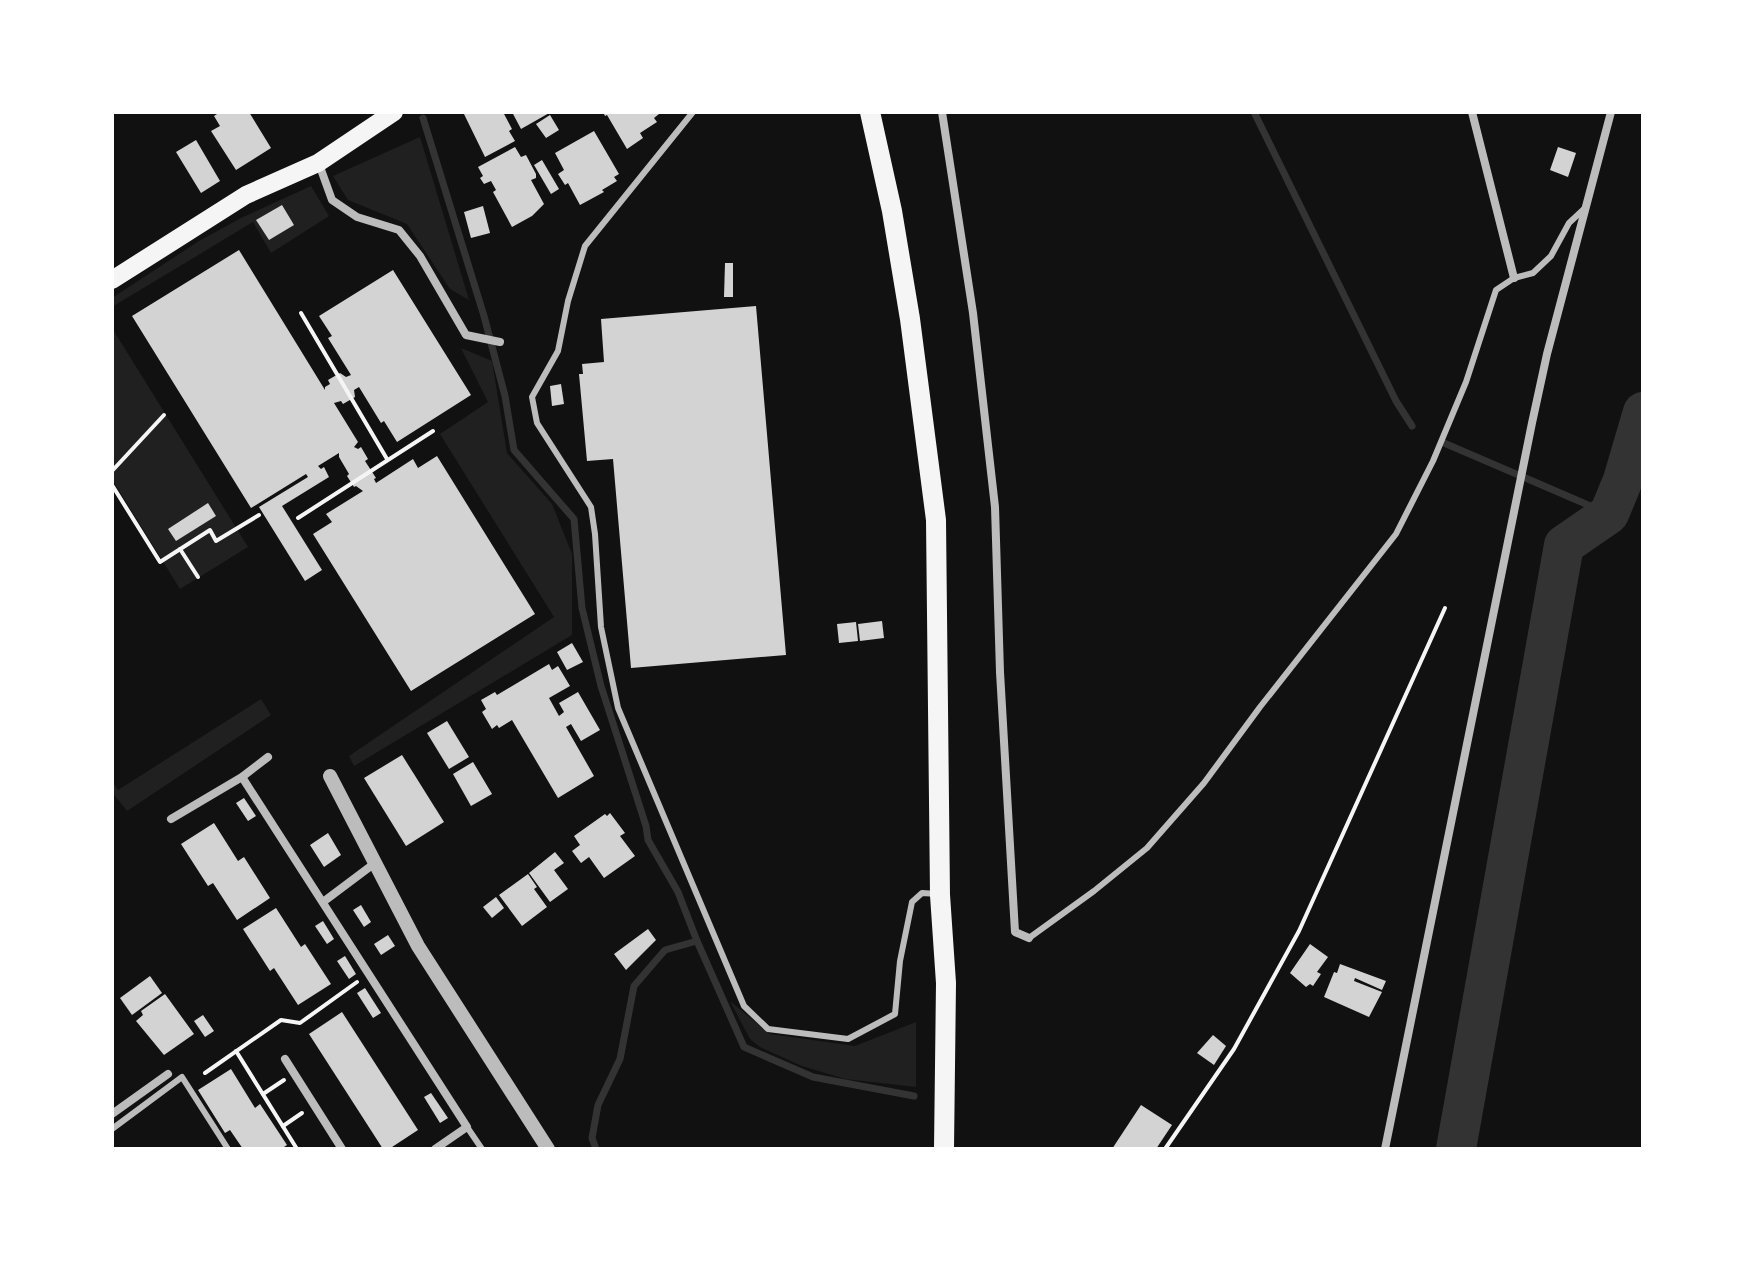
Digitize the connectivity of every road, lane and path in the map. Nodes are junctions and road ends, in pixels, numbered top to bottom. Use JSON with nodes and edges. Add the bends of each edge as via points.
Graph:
{"nodes":[{"id":1,"x":394,"y":112,"type":"edge"},
{"id":2,"x":693,"y":112,"type":"edge"},
{"id":3,"x":870,"y":112,"type":"edge"},
{"id":4,"x":942,"y":112,"type":"edge"},
{"id":5,"x":1472,"y":112,"type":"edge"},
{"id":6,"x":1611,"y":112,"type":"edge"},
{"id":7,"x":318,"y":163,"type":"junction"},
{"id":8,"x":1584,"y":209,"type":"junction"},
{"id":9,"x":1514,"y":278,"type":"junction"},
{"id":10,"x":112,"y":280,"type":"edge"},
{"id":11,"x":301,"y":313,"type":"dead end"},
{"id":12,"x":500,"y":342,"type":"dead end"},
{"id":13,"x":164,"y":415,"type":"dead end"},
{"id":14,"x":433,"y":431,"type":"dead end"},
{"id":15,"x":387,"y":459,"type":"junction"},
{"id":16,"x":112,"y":471,"type":"edge"},
{"id":17,"x":112,"y":485,"type":"edge"},
{"id":18,"x":259,"y":515,"type":"dead end"},
{"id":19,"x":298,"y":518,"type":"dead end"},
{"id":20,"x":180,"y":549,"type":"junction"},
{"id":21,"x":198,"y":577,"type":"dead end"},
{"id":22,"x":1445,"y":608,"type":"dead end"},
{"id":23,"x":268,"y":757,"type":"dead end"},
{"id":24,"x":330,"y":776,"type":"dead end"},
{"id":25,"x":242,"y":777,"type":"junction"},
{"id":26,"x":171,"y":819,"type":"dead end"},
{"id":27,"x":375,"y":863,"type":"junction"},
{"id":28,"x":940,"y":895,"type":"junction"},
{"id":29,"x":323,"y":902,"type":"junction"},
{"id":30,"x":1029,"y":938,"type":"joint"},
{"id":31,"x":369,"y":974,"type":"junction"},
{"id":32,"x":236,"y":1051,"type":"junction"},
{"id":33,"x":285,"y":1059,"type":"dead end"},
{"id":34,"x":205,"y":1073,"type":"dead end"},
{"id":35,"x":294,"y":1073,"type":"junction"},
{"id":36,"x":168,"y":1074,"type":"dead end"},
{"id":37,"x":263,"y":1094,"type":"junction"},
{"id":38,"x":315,"y":1106,"type":"junction"},
{"id":39,"x":112,"y":1114,"type":"edge"},
{"id":40,"x":282,"y":1127,"type":"junction"},
{"id":41,"x":467,"y":1127,"type":"junction"},
{"id":42,"x":112,"y":1129,"type":"edge"},
{"id":43,"x":228,"y":1149,"type":"edge"},
{"id":44,"x":297,"y":1149,"type":"edge"},
{"id":45,"x":342,"y":1149,"type":"edge"},
{"id":46,"x":435,"y":1149,"type":"edge"},
{"id":47,"x":482,"y":1149,"type":"edge"},
{"id":48,"x":548,"y":1149,"type":"edge"},
{"id":49,"x":944,"y":1149,"type":"edge"},
{"id":50,"x":1165,"y":1149,"type":"edge"},
{"id":51,"x":1385,"y":1149,"type":"edge"}],
"edges":[{"from":1,"to":7,"type":"main road"},
{"from":2,"to":28,"type":"lane","via":[[585,246],[558,351],[532,397],[537,423],[591,507],[601,627],[618,708],[744,1006],[768,1029],[848,1039],[895,1014],[912,902],[922,893]]},
{"from":3,"to":28,"type":"highway","via":[[910,319],[936,520]]},
{"from":4,"to":30,"type":"street","via":[[995,507],[1015,932]]},
{"from":5,"to":9,"type":"street"},
{"from":6,"to":8,"type":"street"},
{"from":7,"to":10,"type":"main road","via":[[246,195]]},
{"from":7,"to":12,"type":"street","via":[[332,200],[357,217],[399,230],[466,335]]},
{"from":8,"to":9,"type":"lane","via":[[1569,223],[1551,256],[1533,273]]},
{"from":8,"to":51,"type":"street","via":[[1508,533]]},
{"from":9,"to":30,"type":"lane","via":[[1496,290],[1466,382],[1396,534],[1204,783],[1147,848]]},
{"from":11,"to":15,"type":"path"},
{"from":13,"to":16,"type":"path"},
{"from":14,"to":15,"type":"path"},
{"from":15,"to":19,"type":"path"},
{"from":17,"to":20,"type":"path","via":[[160,562]]},
{"from":18,"to":20,"type":"path","via":[[216,541],[210,530]]},
{"from":20,"to":21,"type":"path"},
{"from":22,"to":50,"type":"path","via":[[1299,931],[1234,1049]]},
{"from":23,"to":25,"type":"street"},
{"from":24,"to":27,"type":"street"},
{"from":25,"to":26,"type":"street"},
{"from":25,"to":29,"type":"street"},
{"from":27,"to":29,"type":"street"},
{"from":27,"to":48,"type":"street","via":[[418,946]]},
{"from":28,"to":49,"type":"highway","via":[[946,983]]},
{"from":29,"to":31,"type":"street"},
{"from":31,"to":32,"type":"path","via":[[300,1023],[281,1020]]},
{"from":31,"to":41,"type":"street"},
{"from":32,"to":34,"type":"path"},
{"from":32,"to":37,"type":"path"},
{"from":33,"to":35,"type":"street"},
{"from":35,"to":37,"type":"path"},
{"from":35,"to":38,"type":"street"},
{"from":36,"to":39,"type":"street"},
{"from":37,"to":40,"type":"path"},
{"from":38,"to":40,"type":"path"},
{"from":38,"to":45,"type":"street"},
{"from":40,"to":44,"type":"path"},
{"from":41,"to":46,"type":"street"},
{"from":41,"to":47,"type":"lane"},
{"from":42,"to":43,"type":"lane","via":[[182,1077]]}]}
